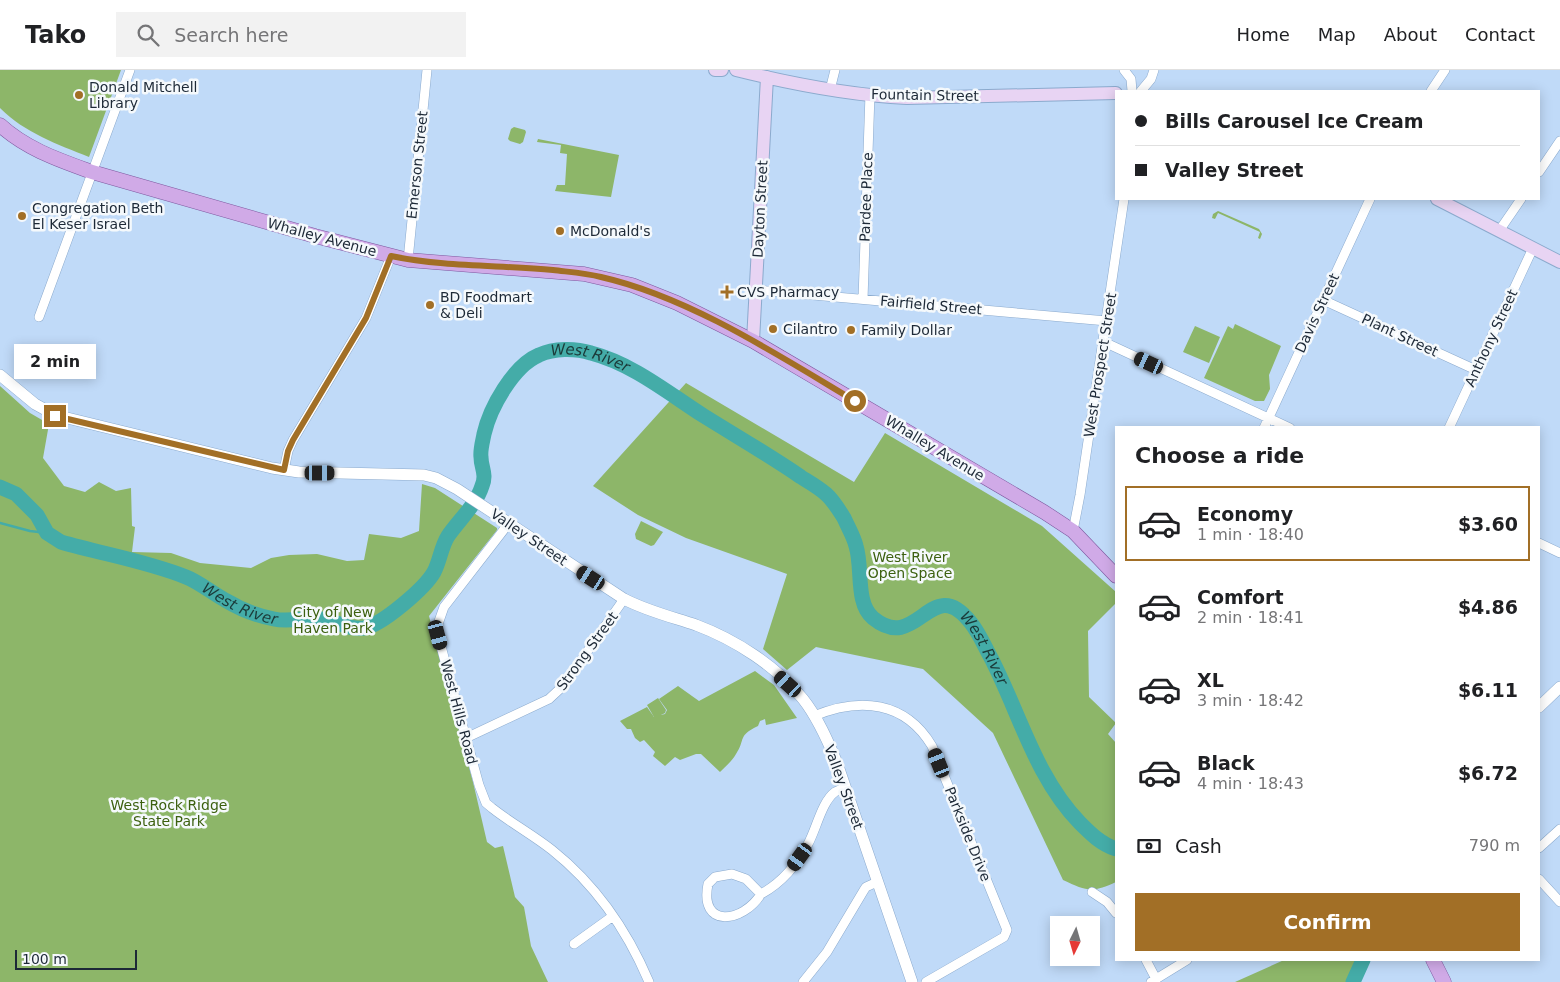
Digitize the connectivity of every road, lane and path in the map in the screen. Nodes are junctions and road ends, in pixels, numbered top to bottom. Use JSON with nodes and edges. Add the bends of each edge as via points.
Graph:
{"nodes":[{"id":1,"x":130,"y":70,"type":"edge"},
{"id":2,"x":427,"y":70,"type":"edge"},
{"id":3,"x":715,"y":70,"type":"edge"},
{"id":4,"x":722,"y":70,"type":"edge"},
{"id":5,"x":736,"y":70,"type":"edge"},
{"id":6,"x":835,"y":70,"type":"edge"},
{"id":7,"x":1124,"y":70,"type":"edge"},
{"id":8,"x":1154,"y":70,"type":"edge"},
{"id":9,"x":1445,"y":70,"type":"edge"},
{"id":10,"x":767,"y":78,"type":"junction"},
{"id":11,"x":830,"y":90,"type":"junction"},
{"id":12,"x":1132,"y":90,"type":"edge"},
{"id":13,"x":1142,"y":90,"type":"edge"},
{"id":14,"x":1432,"y":90,"type":"edge"},
{"id":15,"x":1115,"y":93,"type":"edge"},
{"id":16,"x":870,"y":94,"type":"junction"},
{"id":17,"x":0,"y":125,"type":"edge"},
{"id":18,"x":1560,"y":141,"type":"edge"},
{"id":19,"x":1540,"y":171,"type":"edge"},
{"id":20,"x":92,"y":172,"type":"junction"},
{"id":21,"x":1124,"y":200,"type":"edge"},
{"id":22,"x":1370,"y":200,"type":"edge"},
{"id":23,"x":1439,"y":200,"type":"edge"},
{"id":24,"x":1520,"y":200,"type":"edge"},
{"id":25,"x":1499,"y":231,"type":"junction"},
{"id":26,"x":1533,"y":248,"type":"junction"},
{"id":27,"x":391,"y":256,"type":"junction"},
{"id":28,"x":408,"y":260,"type":"junction"},
{"id":29,"x":1560,"y":262,"type":"edge"},
{"id":30,"x":756,"y":290,"type":"junction"},
{"id":31,"x":863,"y":299,"type":"junction"},
{"id":32,"x":1323,"y":300,"type":"junction"},
{"id":33,"x":39,"y":317,"type":"dead end"},
{"id":34,"x":1106,"y":321,"type":"junction"},
{"id":35,"x":753,"y":341,"type":"junction"},
{"id":36,"x":1104,"y":342,"type":"junction"},
{"id":37,"x":1476,"y":370,"type":"junction"},
{"id":38,"x":0,"y":375,"type":"edge"},
{"id":39,"x":1269,"y":418,"type":"junction"},
{"id":40,"x":1265,"y":426,"type":"edge"},
{"id":41,"x":1286,"y":426,"type":"edge"},
{"id":42,"x":1450,"y":426,"type":"edge"},
{"id":43,"x":284,"y":470,"type":"junction"},
{"id":44,"x":509,"y":523,"type":"junction"},
{"id":45,"x":1072,"y":531,"type":"junction"},
{"id":46,"x":1540,"y":543,"type":"edge"},
{"id":47,"x":1560,"y":553,"type":"edge"},
{"id":48,"x":1115,"y":575,"type":"edge"},
{"id":49,"x":624,"y":599,"type":"junction"},
{"id":50,"x":1560,"y":687,"type":"edge"},
{"id":51,"x":1540,"y":706,"type":"edge"},
{"id":52,"x":814,"y":716,"type":"junction"},
{"id":53,"x":466,"y":738,"type":"junction"},
{"id":54,"x":846,"y":788,"type":"junction"},
{"id":55,"x":1560,"y":829,"type":"edge"},
{"id":56,"x":1540,"y":847,"type":"edge"},
{"id":57,"x":1540,"y":880,"type":"edge"},
{"id":58,"x":877,"y":882,"type":"junction"},
{"id":59,"x":1092,"y":892,"type":"dead end"},
{"id":60,"x":762,"y":894,"type":"junction"},
{"id":61,"x":1560,"y":902,"type":"edge"},
{"id":62,"x":1115,"y":912,"type":"edge"},
{"id":63,"x":613,"y":916,"type":"junction"},
{"id":64,"x":574,"y":944,"type":"dead end"},
{"id":65,"x":1146,"y":961,"type":"edge"},
{"id":66,"x":1185,"y":961,"type":"edge"},
{"id":67,"x":1434,"y":961,"type":"edge"},
{"id":68,"x":1153,"y":980,"type":"edge"},
{"id":69,"x":649,"y":982,"type":"edge"},
{"id":70,"x":802,"y":982,"type":"edge"},
{"id":71,"x":912,"y":982,"type":"edge"},
{"id":72,"x":926,"y":982,"type":"edge"},
{"id":73,"x":1444,"y":982,"type":"edge"}],
"edges":[{"from":1,"to":20,"type":"street"},
{"from":2,"to":28,"type":"street","name":"Emerson Street"},
{"from":3,"to":4,"type":"main road"},
{"from":5,"to":10,"type":"main road","name":"Fountain Street"},
{"from":6,"to":11,"type":"street"},
{"from":7,"to":12,"type":"street","via":[[1131,79]]},
{"from":8,"to":13,"type":"street"},
{"from":9,"to":14,"type":"street"},
{"from":10,"to":11,"type":"main road","name":"Fountain Street"},
{"from":10,"to":30,"type":"main road","name":"Dayton Street"},
{"from":11,"to":16,"type":"main road","name":"Fountain Street"},
{"from":15,"to":16,"type":"main road","name":"Fountain Street","via":[[907,98]]},
{"from":16,"to":31,"type":"street","name":"Pardee Place"},
{"from":17,"to":20,"type":"main road","name":"Whalley Avenue","via":[[32,148]]},
{"from":18,"to":19,"type":"street"},
{"from":20,"to":27,"type":"main road","name":"Whalley Avenue"},
{"from":20,"to":33,"type":"street"},
{"from":21,"to":34,"type":"street","name":"West Prospect Street"},
{"from":22,"to":32,"type":"street","name":"Davis Street"},
{"from":23,"to":25,"type":"main road"},
{"from":24,"to":25,"type":"street"},
{"from":25,"to":26,"type":"main road"},
{"from":26,"to":29,"type":"main road"},
{"from":26,"to":37,"type":"street","name":"Anthony Street"},
{"from":27,"to":28,"type":"main road","name":"Whalley Avenue"},
{"from":27,"to":43,"type":"street","via":[[366,318],[293,440]]},
{"from":28,"to":35,"type":"main road","name":"Whalley Avenue","via":[[600,276],[677,303]]},
{"from":30,"to":31,"type":"street","name":"Fairfield Street"},
{"from":30,"to":35,"type":"main road","name":"Dayton Street"},
{"from":31,"to":34,"type":"street","name":"Fairfield Street"},
{"from":32,"to":37,"type":"street","name":"Plant Street"},
{"from":32,"to":39,"type":"street","name":"Davis Street"},
{"from":34,"to":36,"type":"street","name":"West Prospect Street"},
{"from":35,"to":45,"type":"main road","name":"Whalley Avenue"},
{"from":36,"to":39,"type":"street"},
{"from":36,"to":45,"type":"street","name":"West Prospect Street"},
{"from":37,"to":42,"type":"street","name":"Anthony Street"},
{"from":38,"to":43,"type":"street","name":"Valley Street","via":[[55,416]]},
{"from":39,"to":40,"type":"street","name":"Davis Street"},
{"from":39,"to":41,"type":"street"},
{"from":43,"to":44,"type":"street","name":"Valley Street","via":[[436,478]]},
{"from":44,"to":49,"type":"street","name":"Valley Street"},
{"from":44,"to":53,"type":"street","name":"West Hills Road","via":[[444,607],[438,624],[438,635]]},
{"from":45,"to":48,"type":"main road","name":"Whalley Avenue"},
{"from":46,"to":47,"type":"street"},
{"from":49,"to":52,"type":"street","name":"Valley Street","via":[[731,640],[774,671],[802,698]]},
{"from":49,"to":53,"type":"street","name":"Strong Street","via":[[555,694]]},
{"from":50,"to":51,"type":"street"},
{"from":52,"to":54,"type":"street","name":"Valley Street"},
{"from":52,"to":72,"type":"street","name":"Parkside Drive","via":[[849,706],[882,707],[915,723],[932,746],[1007,930],[1004,938]]},
{"from":53,"to":63,"type":"street","name":"West Hills Road","via":[[486,803],[568,863]]},
{"from":54,"to":58,"type":"street","name":"Valley Street"},
{"from":54,"to":60,"type":"street","via":[[829,798],[809,843],[788,874]]},
{"from":55,"to":56,"type":"street"},
{"from":57,"to":61,"type":"street"},
{"from":58,"to":70,"type":"street","via":[[866,887],[827,952]]},
{"from":58,"to":71,"type":"street","name":"Valley Street"},
{"from":59,"to":62,"type":"street"},
{"from":60,"to":60,"type":"street","via":[[746,878],[724,874],[708,884],[707,902],[717,916],[733,917],[752,907]]},
{"from":63,"to":64,"type":"street"},
{"from":63,"to":69,"type":"street"},
{"from":65,"to":68,"type":"street"},
{"from":66,"to":68,"type":"street"},
{"from":67,"to":73,"type":"main road"}]}
